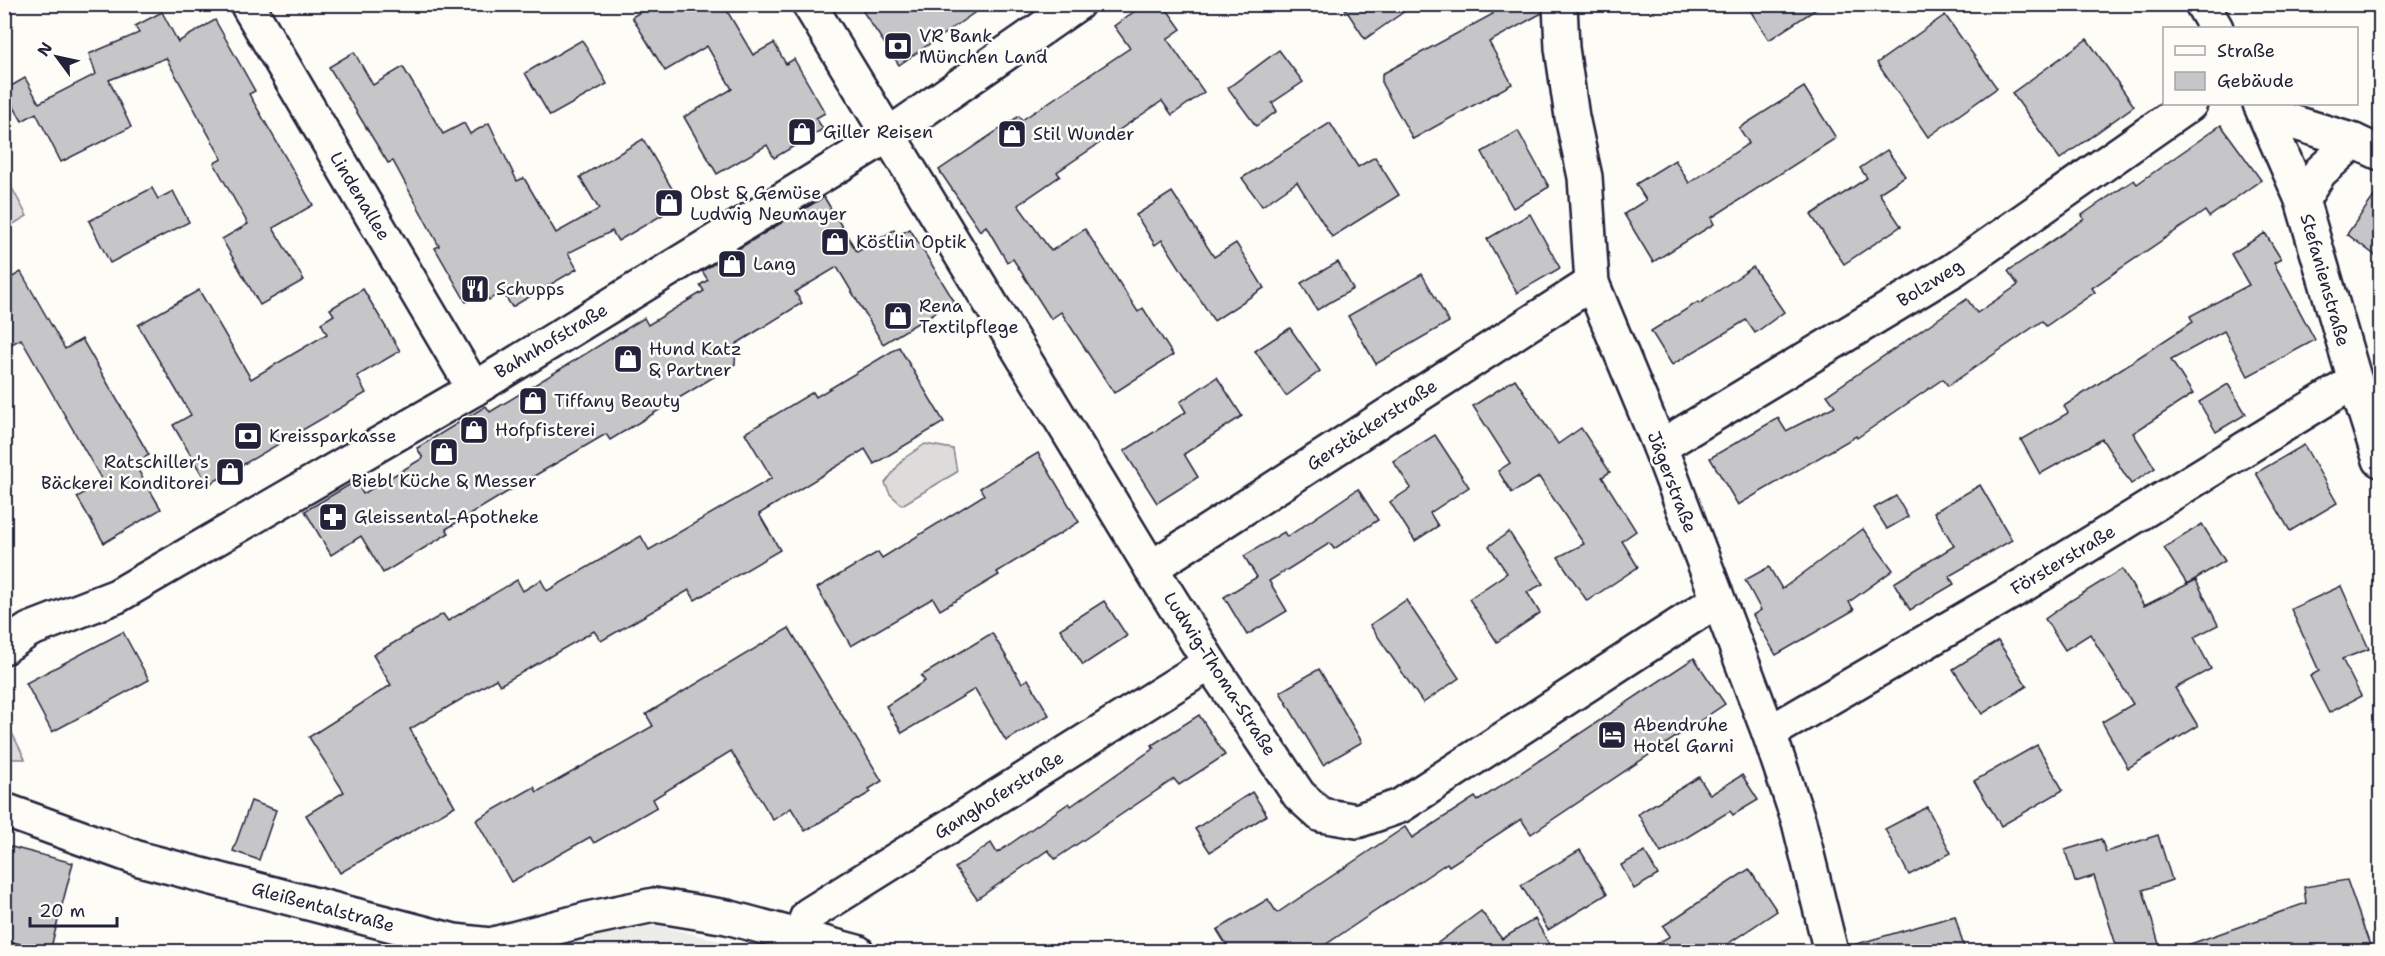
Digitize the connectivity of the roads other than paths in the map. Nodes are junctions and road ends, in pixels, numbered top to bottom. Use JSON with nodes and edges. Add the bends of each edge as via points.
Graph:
{"nodes":[{"id":1,"x":247,"y":4,"type":"edge"},
{"id":2,"x":809,"y":4,"type":"edge"},
{"id":3,"x":1077,"y":4,"type":"edge"},
{"id":4,"x":1560,"y":4,"type":"edge"},
{"id":5,"x":2202,"y":4,"type":"edge"},
{"id":6,"x":2215,"y":27,"type":"edge"},
{"id":7,"x":2189,"y":105,"type":"edge"},
{"id":8,"x":2263,"y":109,"type":"edge"},
{"id":9,"x":888,"y":135,"type":"junction"},
{"id":10,"x":2367,"y":147,"type":"edge"},
{"id":11,"x":2302,"y":200,"type":"junction"},
{"id":12,"x":1592,"y":283,"type":"junction"},
{"id":13,"x":2355,"y":381,"type":"junction"},
{"id":14,"x":474,"y":388,"type":"junction"},
{"id":15,"x":1660,"y":447,"type":"junction"},
{"id":16,"x":2380,"y":460,"type":"edge"},
{"id":17,"x":1151,"y":568,"type":"junction"},
{"id":18,"x":1716,"y":601,"type":"junction"},
{"id":19,"x":5,"y":647,"type":"edge"},
{"id":20,"x":1210,"y":663,"type":"junction"},
{"id":21,"x":1768,"y":733,"type":"junction"},
{"id":22,"x":4,"y":810,"type":"edge"},
{"id":23,"x":799,"y":936,"type":"junction"},
{"id":24,"x":857,"y":951,"type":"edge"},
{"id":25,"x":1831,"y":951,"type":"edge"}],
"edges":[{"from":1,"to":14,"type":"street","name":"Lindenallee"},
{"from":2,"to":9,"type":"street","name":"Ludwig-Thoma-Straße"},
{"from":3,"to":9,"type":"street","name":"Bahnhofstraße"},
{"from":4,"to":12,"type":"street","name":"Jägerstraße","via":[[1562,48],[1585,177]]},
{"from":5,"to":6,"type":"street"},
{"from":7,"to":15,"type":"street","name":"Bolzweg","via":[[1953,270]]},
{"from":8,"to":10,"type":"street"},
{"from":8,"to":11,"type":"street","name":"Stefanienstraße"},
{"from":9,"to":14,"type":"street","name":"Bahnhofstraße"},
{"from":9,"to":17,"type":"street","name":"Ludwig-Thoma-Straße"},
{"from":10,"to":11,"type":"street","via":[[2320,172]]},
{"from":11,"to":13,"type":"street","name":"Stefanienstraße"},
{"from":12,"to":15,"type":"street","name":"Jägerstraße"},
{"from":12,"to":17,"type":"street","name":"Gerstäckerstraße"},
{"from":13,"to":16,"type":"street","name":"Stefanienstraße"},
{"from":13,"to":21,"type":"street","name":"Försterstraße","via":[[2020,587]]},
{"from":14,"to":19,"type":"street","name":"Bahnhofstraße","via":[[117,596],[29,630]]},
{"from":15,"to":18,"type":"street","name":"Jägerstraße"},
{"from":17,"to":20,"type":"street","name":"Ludwig-Thoma-Straße"},
{"from":18,"to":20,"type":"street","name":"Ludwig-Thoma-Straße","via":[[1400,806],[1357,821],[1322,815],[1299,795]]},
{"from":18,"to":21,"type":"street","name":"Jägerstraße"},
{"from":20,"to":23,"type":"street","name":"Ganghoferstraße","via":[[808,915]]},
{"from":21,"to":25,"type":"street","name":"Jägerstraße","via":[[1799,822]]},
{"from":22,"to":23,"type":"street","name":"Gleißentalstraße","via":[[140,859],[454,941],[490,945],[654,905],[726,917]]},
{"from":23,"to":24,"type":"street","name":"Gleißentalstraße"}]}
